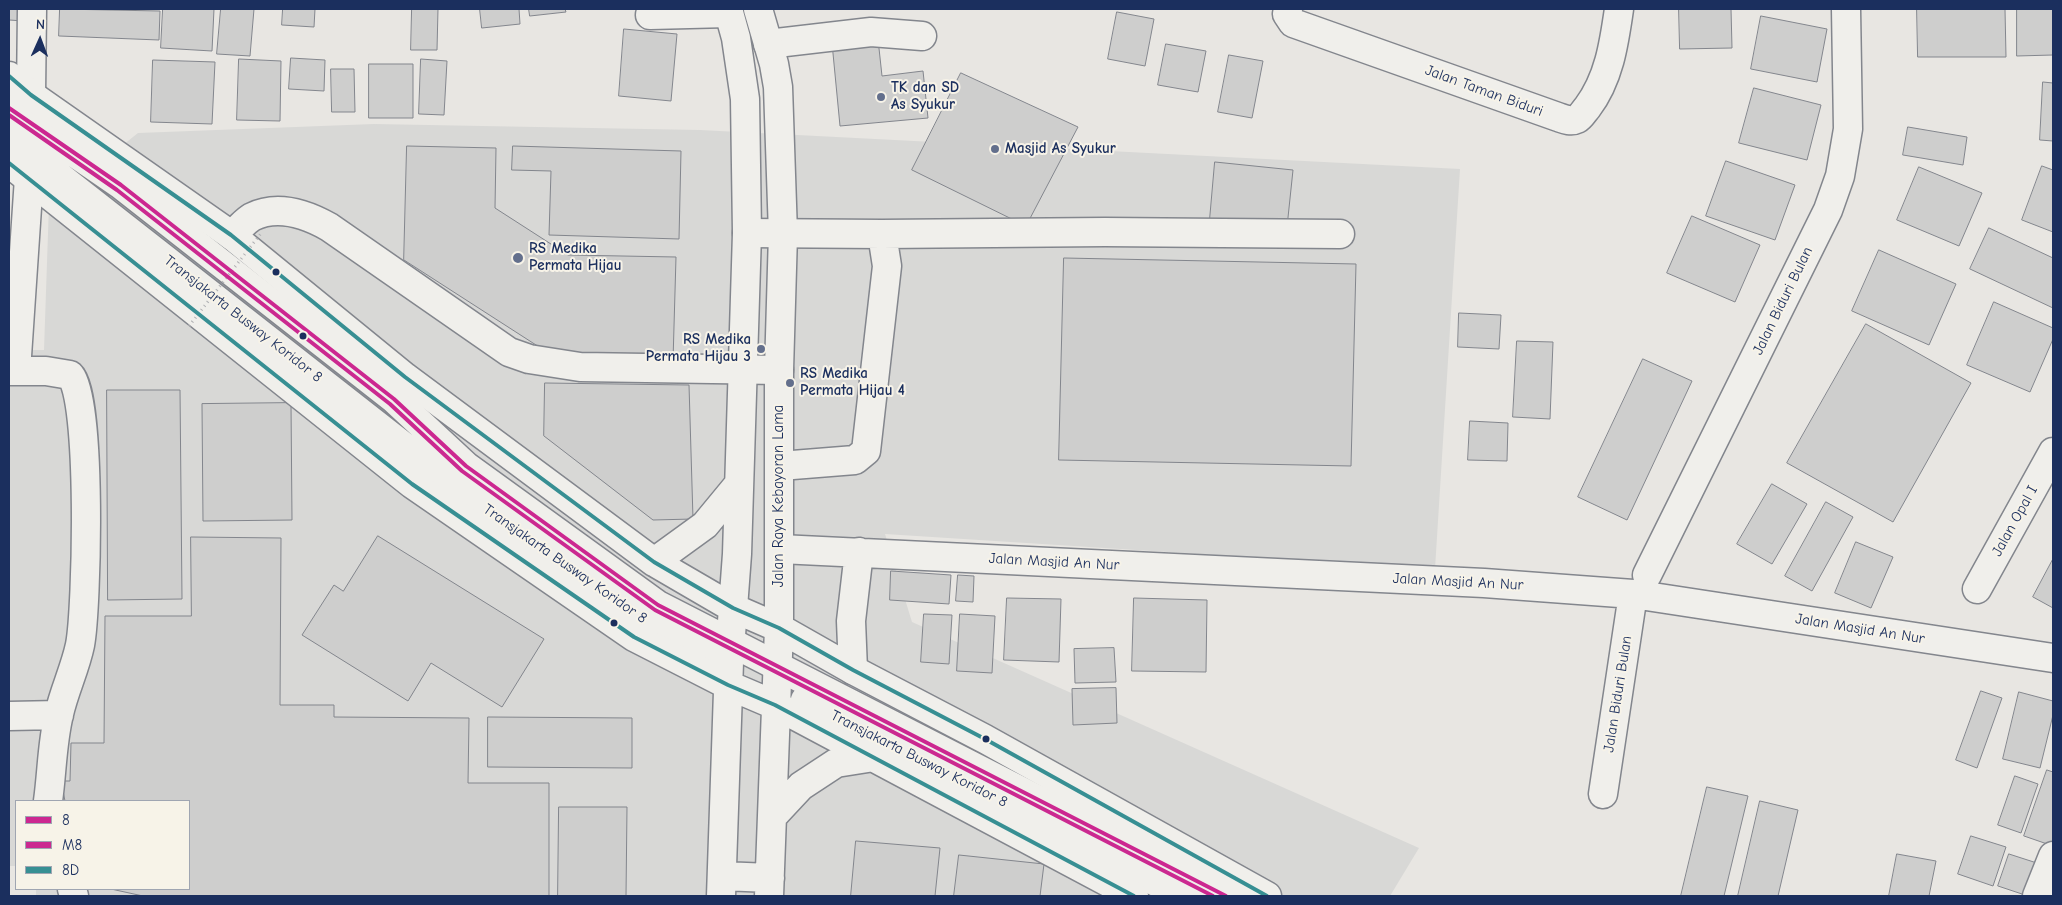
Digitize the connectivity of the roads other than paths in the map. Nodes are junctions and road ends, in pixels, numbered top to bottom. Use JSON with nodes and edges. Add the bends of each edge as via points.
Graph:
{"nodes":[{"id":1,"x":32,"y":9,"type":"edge"},
{"id":2,"x":758,"y":9,"type":"edge"},
{"id":3,"x":1288,"y":9,"type":"edge"},
{"id":4,"x":1619,"y":9,"type":"edge"},
{"id":5,"x":1846,"y":9,"type":"edge"},
{"id":6,"x":728,"y":11,"type":"edge"},
{"id":7,"x":650,"y":14,"type":"dead end"},
{"id":8,"x":922,"y":36,"type":"dead end"},
{"id":9,"x":768,"y":44,"type":"junction"},
{"id":10,"x":9,"y":76,"type":"edge"},
{"id":11,"x":20,"y":101,"type":"edge"},
{"id":12,"x":9,"y":137,"type":"edge"},
{"id":13,"x":19,"y":171,"type":"edge"},
{"id":14,"x":747,"y":232,"type":"junction"},
{"id":15,"x":783,"y":234,"type":"junction"},
{"id":16,"x":882,"y":234,"type":"junction"},
{"id":17,"x":1340,"y":234,"type":"dead end"},
{"id":18,"x":231,"y":235,"type":"junction"},
{"id":19,"x":741,"y":369,"type":"junction"},
{"id":20,"x":780,"y":370,"type":"junction"},
{"id":21,"x":12,"y":371,"type":"edge"},
{"id":22,"x":2053,"y":452,"type":"edge"},
{"id":23,"x":780,"y":466,"type":"junction"},
{"id":24,"x":738,"y":486,"type":"junction"},
{"id":25,"x":780,"y":550,"type":"junction"},
{"id":26,"x":859,"y":552,"type":"junction"},
{"id":27,"x":654,"y":562,"type":"junction"},
{"id":28,"x":1640,"y":584,"type":"junction"},
{"id":29,"x":1977,"y":589,"type":"dead end"},
{"id":30,"x":733,"y":608,"type":"junction"},
{"id":31,"x":779,"y":628,"type":"junction"},
{"id":32,"x":2053,"y":658,"type":"edge"},
{"id":33,"x":729,"y":663,"type":"junction"},
{"id":34,"x":853,"y":670,"type":"junction"},
{"id":35,"x":776,"y":685,"type":"junction"},
{"id":36,"x":58,"y":715,"type":"junction"},
{"id":37,"x":9,"y":716,"type":"edge"},
{"id":38,"x":874,"y":757,"type":"junction"},
{"id":39,"x":1603,"y":794,"type":"dead end"},
{"id":40,"x":48,"y":800,"type":"edge"},
{"id":41,"x":772,"y":816,"type":"junction"},
{"id":42,"x":2053,"y":856,"type":"edge"},
{"id":43,"x":722,"y":886,"type":"edge"},
{"id":44,"x":769,"y":887,"type":"edge"},
{"id":45,"x":1134,"y":896,"type":"edge"},
{"id":46,"x":1183,"y":896,"type":"edge"},
{"id":47,"x":1226,"y":896,"type":"edge"},
{"id":48,"x":1267,"y":896,"type":"edge"},
{"id":49,"x":2037,"y":896,"type":"edge"}],
"edges":[{"from":1,"to":11,"type":"main road"},
{"from":2,"to":9,"type":"main road","name":"Jalan Raya Kebayoran Lama"},
{"from":3,"to":4,"type":"main road","name":"Jalan Taman Biduri","via":[[1287,14],[1293,23],[1574,120],[1594,98],[1604,77],[1611,59]]},
{"from":5,"to":28,"type":"main road","name":"Jalan Biduri Bulan","via":[[1848,129],[1840,176],[1828,210]]},
{"from":6,"to":7,"type":"main road"},
{"from":6,"to":14,"type":"main road","via":[[736,38],[745,99]]},
{"from":8,"to":9,"type":"main road","via":[[871,32]]},
{"from":9,"to":15,"type":"main road","name":"Jalan Raya Kebayoran Lama","via":[[778,87]]},
{"from":10,"to":11,"type":"main road"},
{"from":11,"to":18,"type":"main road"},
{"from":11,"to":33,"type":"main road","name":"Transjakarta Busway Koridor 8","via":[[121,185],[394,399],[466,466],[658,605]]},
{"from":12,"to":33,"type":"main road","name":"Transjakarta Busway Koridor 8","via":[[475,502],[652,625]]},
{"from":13,"to":21,"type":"main road"},
{"from":13,"to":33,"type":"main road","via":[[412,484],[634,637]]},
{"from":14,"to":15,"type":"main road"},
{"from":14,"to":19,"type":"main road"},
{"from":15,"to":16,"type":"main road"},
{"from":15,"to":20,"type":"main road","name":"Jalan Raya Kebayoran Lama"},
{"from":16,"to":17,"type":"main road"},
{"from":16,"to":23,"type":"main road","via":[[887,266],[866,451],[855,460]]},
{"from":18,"to":19,"type":"main road","via":[[252,217],[272,212],[304,214],[328,227],[509,352],[530,359],[580,367]]},
{"from":18,"to":27,"type":"main road","via":[[405,377]]},
{"from":19,"to":20,"type":"main road"},
{"from":19,"to":24,"type":"main road"},
{"from":20,"to":23,"type":"main road","name":"Jalan Raya Kebayoran Lama"},
{"from":21,"to":36,"type":"main road","via":[[66,373],[74,378],[81,404],[86,594],[80,646]]},
{"from":22,"to":29,"type":"main road","name":"Jalan Opal I"},
{"from":23,"to":25,"type":"main road","name":"Jalan Raya Kebayoran Lama"},
{"from":24,"to":27,"type":"main road","via":[[705,526]]},
{"from":24,"to":30,"type":"main road"},
{"from":25,"to":26,"type":"main road","name":"Jalan Masjid An Nur"},
{"from":25,"to":31,"type":"main road","name":"Jalan Raya Kebayoran Lama"},
{"from":26,"to":28,"type":"main road","name":"Jalan Masjid An Nur","via":[[1484,583]]},
{"from":26,"to":34,"type":"main road","via":[[851,621]]},
{"from":27,"to":30,"type":"main road"},
{"from":28,"to":32,"type":"main road","name":"Jalan Masjid An Nur"},
{"from":28,"to":39,"type":"main road","name":"Jalan Biduri Bulan"},
{"from":30,"to":31,"type":"main road"},
{"from":30,"to":33,"type":"main road"},
{"from":31,"to":34,"type":"main road"},
{"from":31,"to":35,"type":"main road","name":"Jalan Raya Kebayoran Lama"},
{"from":33,"to":35,"type":"main road"},
{"from":33,"to":35,"type":"main road","name":"Transjakarta Busway Koridor 8"},
{"from":33,"to":43,"type":"main road"},
{"from":34,"to":48,"type":"main road","via":[[985,739]]},
{"from":35,"to":38,"type":"main road"},
{"from":35,"to":41,"type":"main road","name":"Jalan Raya Kebayoran Lama"},
{"from":35,"to":46,"type":"main road","name":"Transjakarta Busway Koridor 8"},
{"from":35,"to":47,"type":"main road","name":"Transjakarta Busway Koridor 8"},
{"from":36,"to":37,"type":"main road"},
{"from":36,"to":40,"type":"main road"},
{"from":38,"to":41,"type":"main road","via":[[836,764],[801,786]]},
{"from":38,"to":45,"type":"main road"},
{"from":41,"to":44,"type":"main road","name":"Jalan Raya Kebayoran Lama"},
{"from":42,"to":49,"type":"main road"},
{"from":43,"to":44,"type":"main road"}]}
